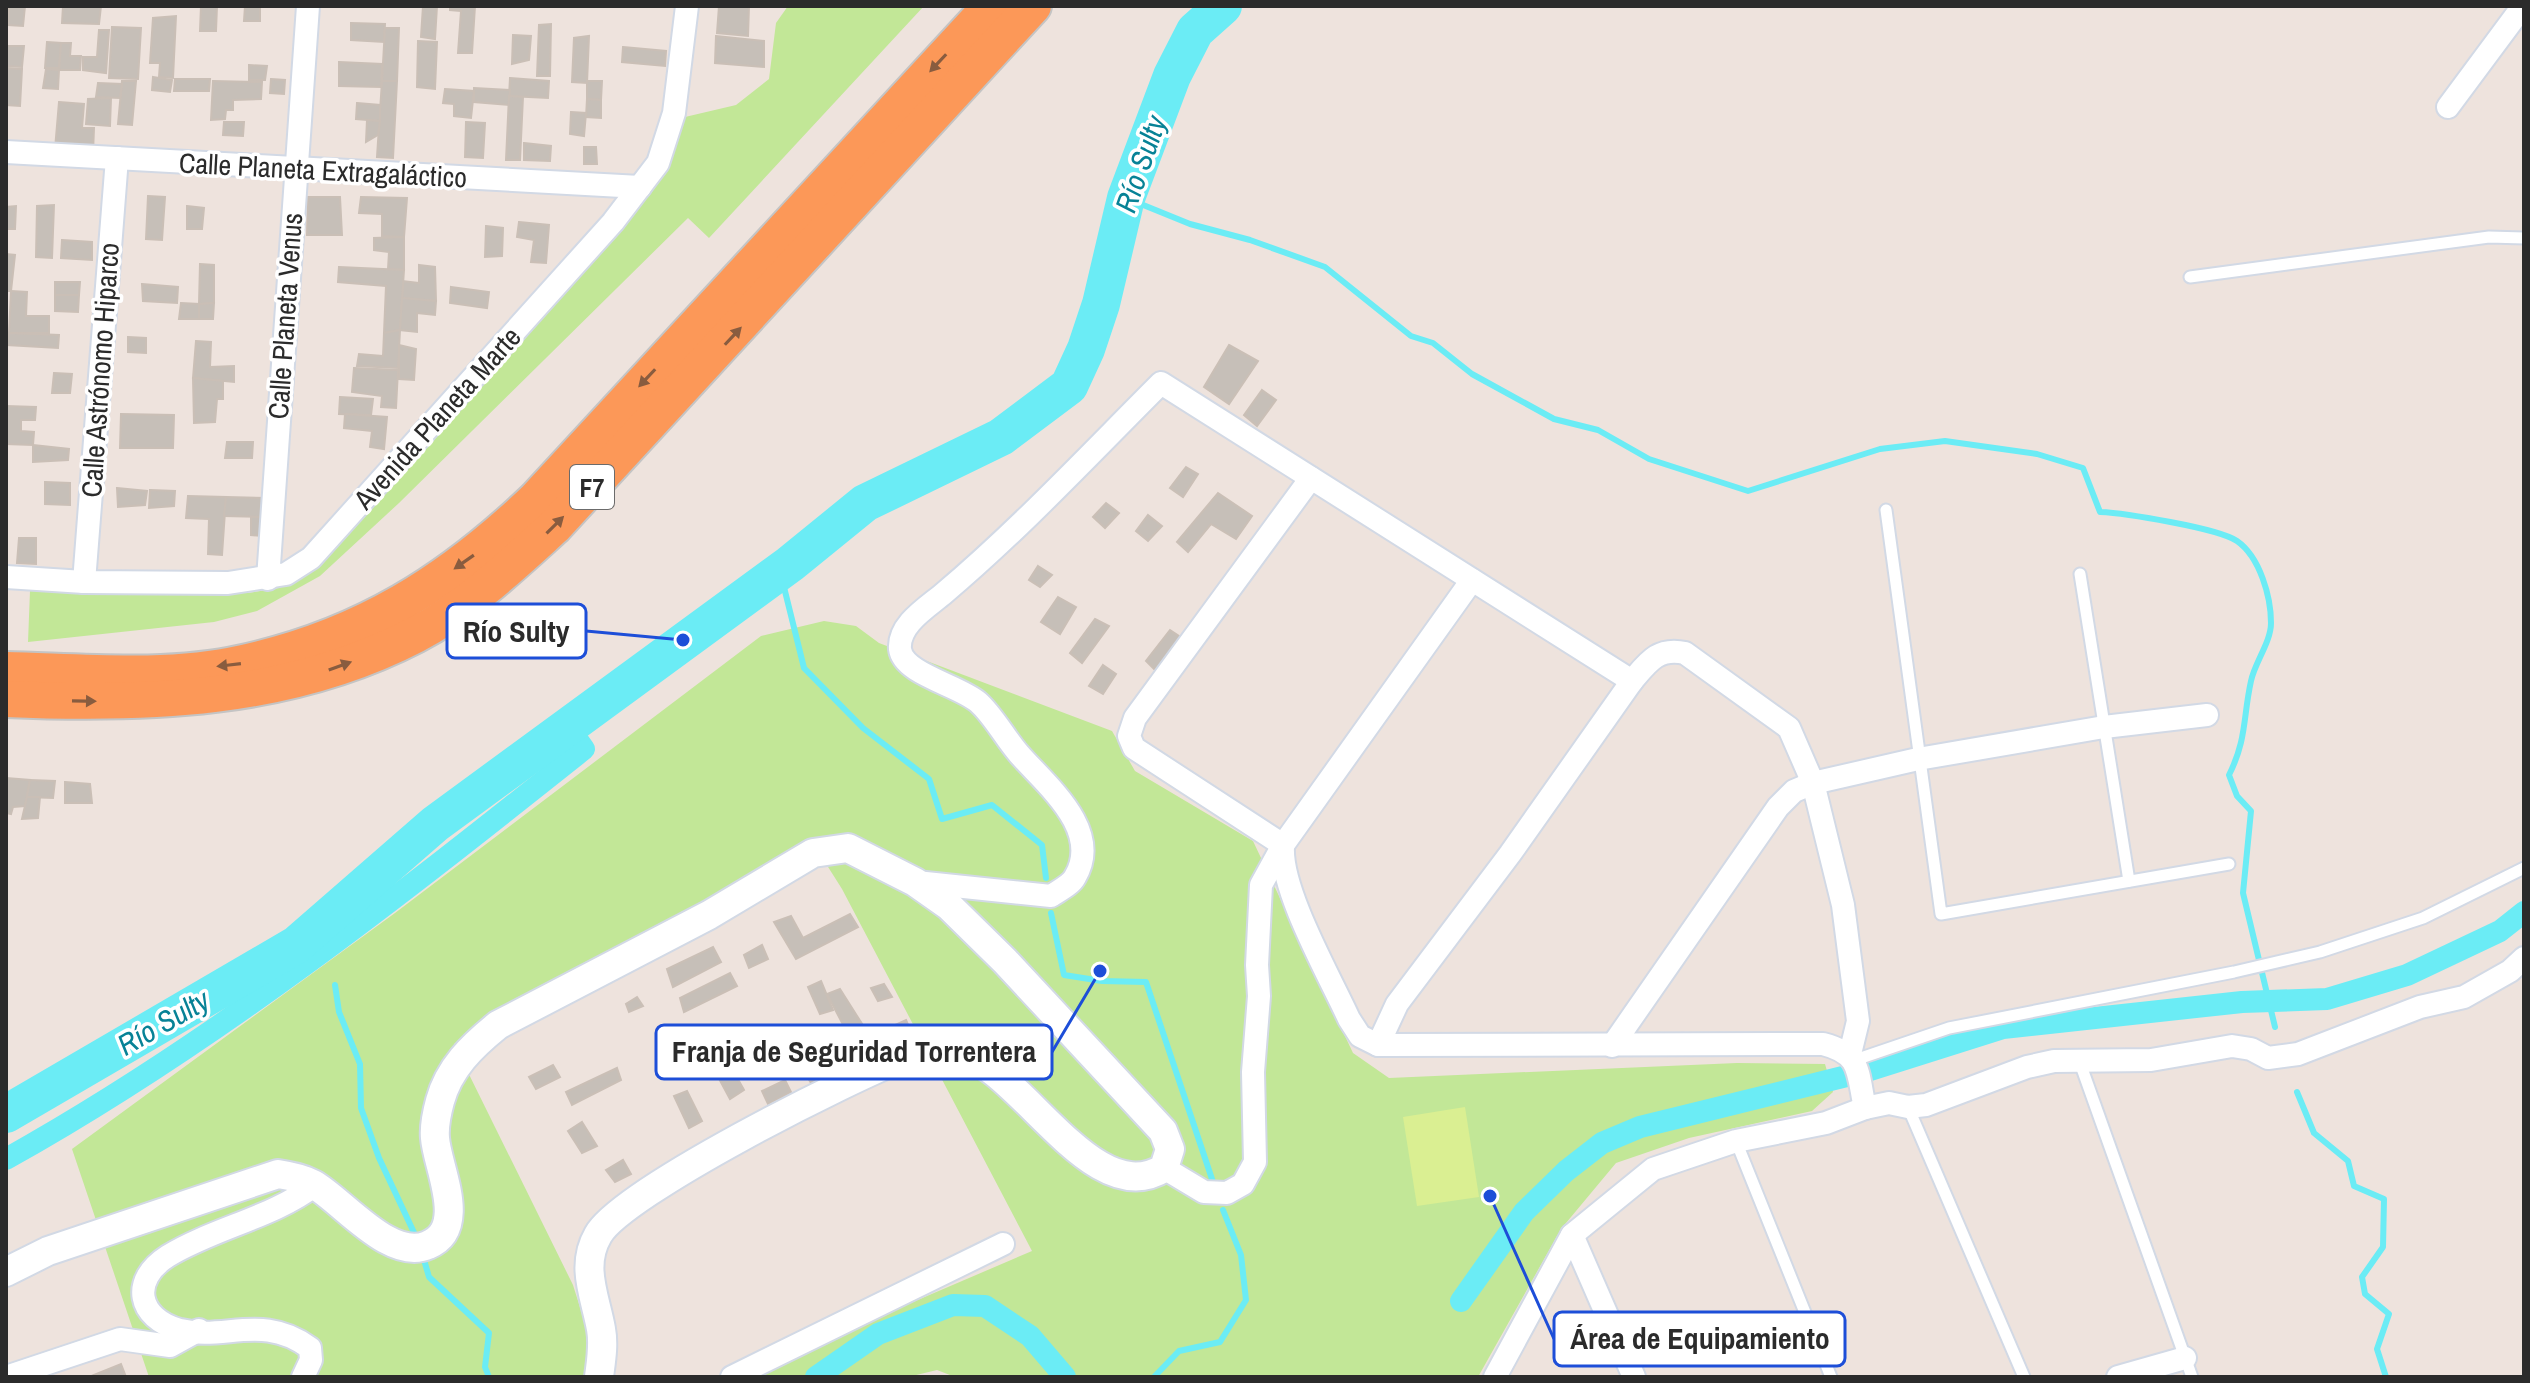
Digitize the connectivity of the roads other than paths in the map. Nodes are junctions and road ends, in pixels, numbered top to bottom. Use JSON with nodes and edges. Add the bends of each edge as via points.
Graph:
{"nodes":[{"id":1,"x":308,"y":6,"type":"edge"},
{"id":2,"x":687,"y":6,"type":"edge"},
{"id":3,"x":991,"y":6,"type":"edge"},
{"id":4,"x":1033,"y":6,"type":"edge"},
{"id":5,"x":2514,"y":10,"type":"edge"},
{"id":6,"x":2448,"y":107,"type":"dead end"},
{"id":7,"x":6,"y":152,"type":"edge"},
{"id":8,"x":117,"y":158,"type":"junction"},
{"id":9,"x":295,"y":170,"type":"junction"},
{"id":10,"x":640,"y":187,"type":"junction"},
{"id":11,"x":2524,"y":238,"type":"edge"},
{"id":12,"x":2190,"y":277,"type":"dead end"},
{"id":13,"x":1311,"y":478,"type":"junction"},
{"id":14,"x":1886,"y":510,"type":"dead end"},
{"id":15,"x":2080,"y":574,"type":"dead end"},
{"id":16,"x":6,"y":577,"type":"edge"},
{"id":17,"x":268,"y":579,"type":"junction"},
{"id":18,"x":1472,"y":580,"type":"junction"},
{"id":19,"x":84,"y":582,"type":"junction"},
{"id":20,"x":6,"y":670,"type":"edge"},
{"id":21,"x":1632,"y":681,"type":"junction"},
{"id":22,"x":6,"y":699,"type":"edge"},
{"id":23,"x":2207,"y":715,"type":"dead end"},
{"id":24,"x":2104,"y":727,"type":"junction"},
{"id":25,"x":1918,"y":759,"type":"junction"},
{"id":26,"x":1813,"y":783,"type":"junction"},
{"id":27,"x":1283,"y":845,"type":"junction"},
{"id":28,"x":2229,"y":864,"type":"dead end"},
{"id":29,"x":2524,"y":868,"type":"edge"},
{"id":30,"x":2129,"y":881,"type":"junction"},
{"id":31,"x":915,"y":882,"type":"junction"},
{"id":32,"x":2524,"y":958,"type":"edge"},
{"id":33,"x":1378,"y":1045,"type":"junction"},
{"id":34,"x":1612,"y":1046,"type":"junction"},
{"id":35,"x":1852,"y":1057,"type":"junction"},
{"id":36,"x":2079,"y":1060,"type":"junction"},
{"id":37,"x":1908,"y":1107,"type":"junction"},
{"id":38,"x":1865,"y":1108,"type":"junction"},
{"id":39,"x":1736,"y":1141,"type":"junction"},
{"id":40,"x":1164,"y":1168,"type":"junction"},
{"id":41,"x":315,"y":1185,"type":"junction"},
{"id":42,"x":1572,"y":1235,"type":"junction"},
{"id":43,"x":1003,"y":1244,"type":"dead end"},
{"id":44,"x":6,"y":1272,"type":"edge"},
{"id":45,"x":199,"y":1330,"type":"junction"},
{"id":46,"x":2189,"y":1368,"type":"edge"},
{"id":47,"x":6,"y":1377,"type":"edge"},
{"id":48,"x":303,"y":1377,"type":"edge"},
{"id":49,"x":599,"y":1377,"type":"edge"},
{"id":50,"x":732,"y":1377,"type":"edge"},
{"id":51,"x":1495,"y":1377,"type":"edge"},
{"id":52,"x":1634,"y":1377,"type":"edge"},
{"id":53,"x":1831,"y":1377,"type":"edge"},
{"id":54,"x":2024,"y":1377,"type":"edge"},
{"id":55,"x":2118,"y":1377,"type":"edge"}],
"edges":[{"from":1,"to":9,"type":"street","name":"Calle Planeta Venus"},
{"from":2,"to":10,"type":"street","name":"Avenida Planeta Marte","via":[[674,113],[658,163]]},
{"from":3,"to":20,"type":"highway","number":"F7","one_way":true,"via":[[536,499],[484,548],[410,600],[340,634],[242,664],[168,672]]},
{"from":22,"to":4,"type":"highway","number":"F7","one_way":true,"via":[[166,701],[255,690],[337,668],[416,635],[475,595],[554,527]]},
{"from":5,"to":6,"type":"street"},
{"from":7,"to":8,"type":"street","name":"Calle Planeta Extragaláctico"},
{"from":8,"to":9,"type":"street","name":"Calle Planeta Extragaláctico"},
{"from":8,"to":19,"type":"street","name":"Calle Astrónomo Hiparco"},
{"from":9,"to":10,"type":"street","name":"Calle Planeta Extragaláctico"},
{"from":9,"to":17,"type":"street","name":"Calle Planeta Venus"},
{"from":10,"to":17,"type":"street","name":"Avenida Planeta Marte","via":[[311,558]]},
{"from":11,"to":12,"type":"lane","via":[[2489,237]]},
{"from":13,"to":18,"type":"street"},
{"from":13,"to":27,"type":"street","via":[[1135,718],[1129,736],[1134,748]]},
{"from":13,"to":31,"type":"street","via":[[1161,383],[1001,545],[916,616],[901,634],[900,653],[911,669],[954,686],[979,703],[1065,803],[1082,853],[1075,879],[1051,896]]},
{"from":14,"to":25,"type":"lane"},
{"from":15,"to":24,"type":"lane"},
{"from":16,"to":19,"type":"street","name":"Avenida Planeta Marte"},
{"from":17,"to":19,"type":"street","name":"Avenida Planeta Marte"},
{"from":18,"to":21,"type":"street"},
{"from":18,"to":27,"type":"street"},
{"from":21,"to":26,"type":"street","via":[[1669,649],[1685,653],[1789,728]]},
{"from":21,"to":33,"type":"street","via":[[1397,1004]]},
{"from":23,"to":24,"type":"street"},
{"from":24,"to":25,"type":"street"},
{"from":24,"to":30,"type":"lane"},
{"from":25,"to":26,"type":"street"},
{"from":25,"to":30,"type":"lane","via":[[1941,914]]},
{"from":26,"to":34,"type":"street","via":[[1794,791],[1778,807]]},
{"from":26,"to":35,"type":"street","via":[[1843,905],[1858,1021]]},
{"from":27,"to":33,"type":"street","via":[[1289,886],[1349,1019],[1360,1036]]},
{"from":27,"to":40,"type":"street","via":[[1261,885],[1255,1162],[1243,1184],[1227,1193],[1204,1192]]},
{"from":28,"to":30,"type":"lane"},
{"from":29,"to":35,"type":"lane","via":[[2423,918],[2320,952],[1949,1028]]},
{"from":31,"to":40,"type":"street","via":[[949,906],[1005,961],[1163,1131],[1170,1149]]},
{"from":31,"to":41,"type":"street","via":[[848,848],[813,853],[709,915],[498,1025],[469,1049],[440,1101],[434,1135],[447,1222],[427,1246],[387,1240]]},
{"from":32,"to":36,"type":"street","via":[[2464,997],[2420,1007],[2298,1054],[2268,1058],[2232,1046],[2151,1060]]},
{"from":33,"to":34,"type":"street"},
{"from":34,"to":35,"type":"street","via":[[1823,1044]]},
{"from":35,"to":38,"type":"street"},
{"from":36,"to":37,"type":"street","via":[[2027,1067]]},
{"from":36,"to":46,"type":"lane"},
{"from":37,"to":38,"type":"street","via":[[1889,1103]]},
{"from":37,"to":54,"type":"lane"},
{"from":38,"to":39,"type":"street","via":[[1826,1123]]},
{"from":39,"to":42,"type":"street","via":[[1653,1169]]},
{"from":39,"to":53,"type":"lane"},
{"from":40,"to":49,"type":"street","via":[[1151,1176],[1120,1175],[1063,1136],[982,1064],[956,1051],[909,1055],[755,1131],[660,1186],[599,1232],[588,1268],[601,1332]]},
{"from":41,"to":44,"type":"street","via":[[278,1174],[256,1180],[48,1251]]},
{"from":41,"to":45,"type":"street","via":[[293,1202],[217,1230],[152,1266],[143,1282],[149,1313],[182,1330]]},
{"from":42,"to":51,"type":"street"},
{"from":42,"to":52,"type":"street"},
{"from":43,"to":50,"type":"street"},
{"from":45,"to":47,"type":"street","via":[[170,1346],[120,1339]]},
{"from":45,"to":48,"type":"street","via":[[269,1330],[300,1341],[310,1348]]},
{"from":46,"to":55,"type":"street"}]}
